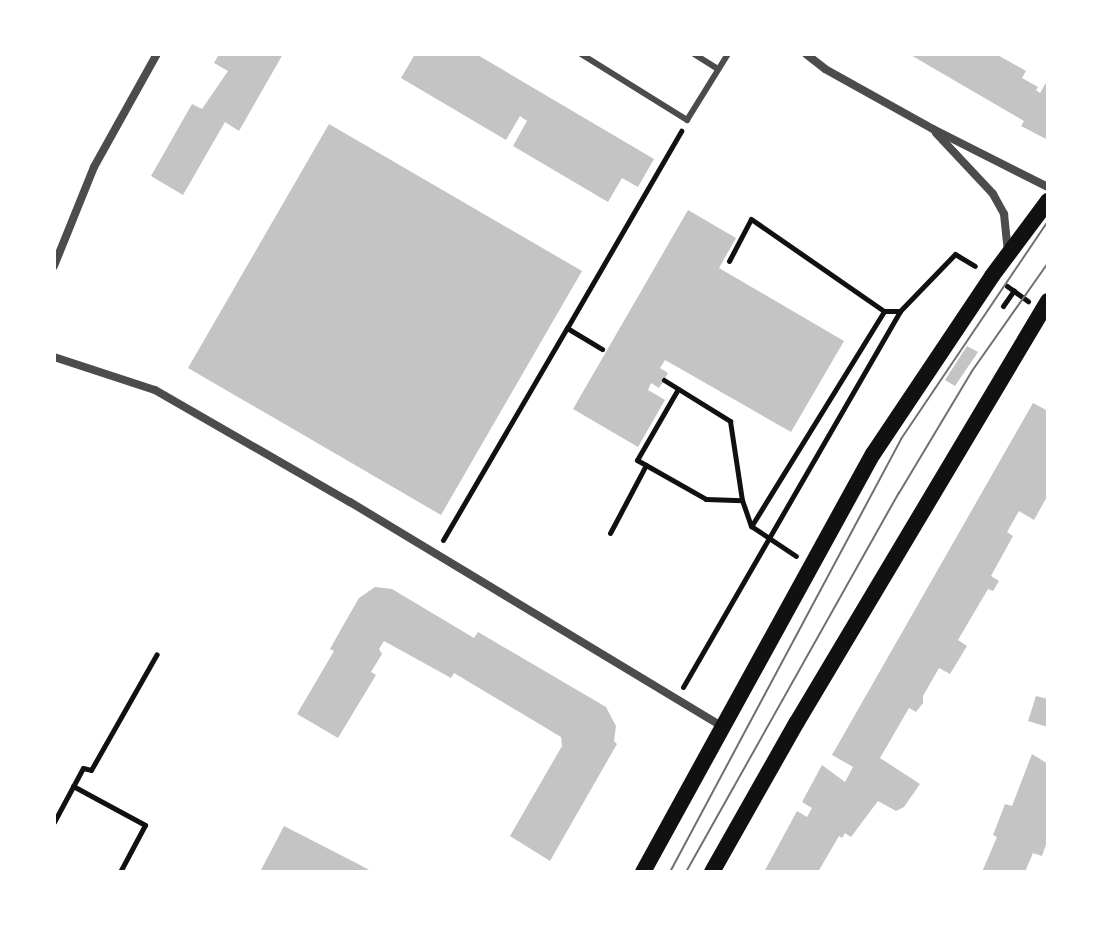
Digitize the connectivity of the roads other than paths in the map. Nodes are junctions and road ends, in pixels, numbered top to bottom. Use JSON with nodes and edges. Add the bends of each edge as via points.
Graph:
{"nodes":[{"id":1,"x":157,"y":54,"type":"edge"},
{"id":2,"x":581,"y":54,"type":"edge"},
{"id":3,"x":694,"y":54,"type":"edge"},
{"id":4,"x":728,"y":54,"type":"edge"},
{"id":5,"x":806,"y":54,"type":"edge"},
{"id":6,"x":718,"y":69,"type":"junction"},
{"id":7,"x":933,"y":129,"type":"junction"},
{"id":8,"x":1048,"y":187,"type":"edge"},
{"id":9,"x":1048,"y":201,"type":"edge"},
{"id":10,"x":1008,"y":255,"type":"junction"},
{"id":11,"x":54,"y":266,"type":"edge"},
{"id":12,"x":1045,"y":306,"type":"edge"},
{"id":13,"x":54,"y":357,"type":"edge"},
{"id":14,"x":722,"y":726,"type":"junction"},
{"id":15,"x":643,"y":872,"type":"edge"},
{"id":16,"x":712,"y":872,"type":"edge"}],
"edges":[{"from":1,"to":11,"type":"street","via":[[94,167]]},
{"from":2,"to":6,"type":"lane","via":[[687,120]]},
{"from":3,"to":6,"type":"lane"},
{"from":4,"to":6,"type":"lane"},
{"from":5,"to":7,"type":"street"},
{"from":7,"to":8,"type":"street"},
{"from":7,"to":10,"type":"street","via":[[993,194],[1004,214]]},
{"from":9,"to":10,"type":"main road"},
{"from":10,"to":14,"type":"main road","via":[[873,454]]},
{"from":12,"to":16,"type":"main road"},
{"from":13,"to":14,"type":"street","via":[[155,390]]},
{"from":14,"to":15,"type":"main road"}]}
